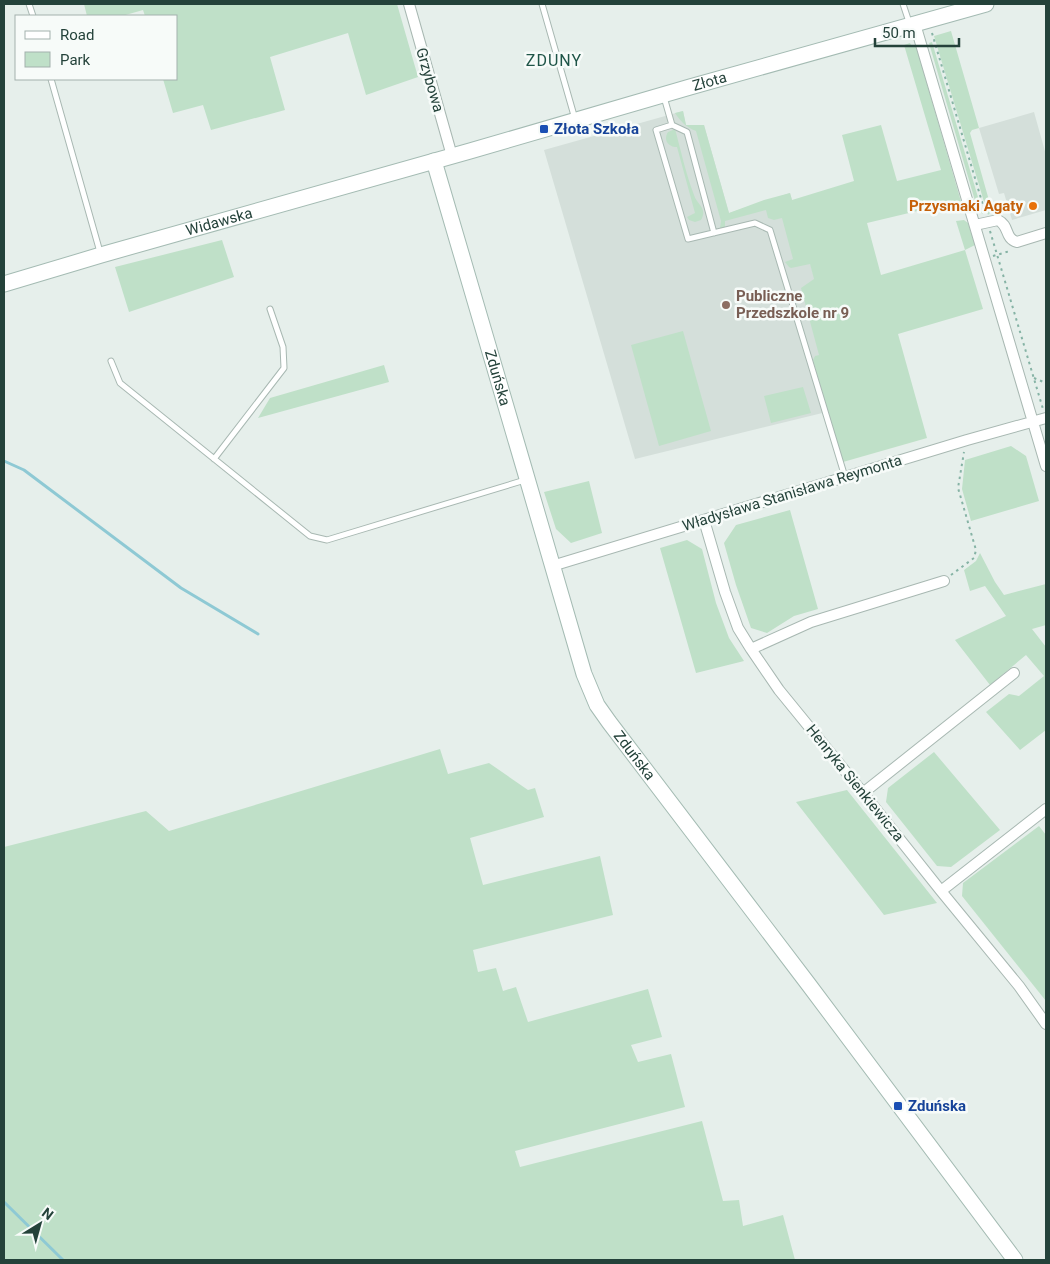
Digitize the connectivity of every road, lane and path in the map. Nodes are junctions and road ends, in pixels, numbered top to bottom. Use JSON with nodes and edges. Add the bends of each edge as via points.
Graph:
{"nodes":[{"id":1,"x":408,"y":4,"type":"edge"},
{"id":2,"x":542,"y":4,"type":"edge"},
{"id":3,"x":903,"y":4,"type":"edge"},
{"id":4,"x":986,"y":4,"type":"edge"},
{"id":5,"x":912,"y":25,"type":"junction"},
{"id":6,"x":51,"y":80,"type":"edge"},
{"id":7,"x":663,"y":94,"type":"junction"},
{"id":8,"x":576,"y":120,"type":"junction"},
{"id":9,"x":672,"y":125,"type":"junction"},
{"id":10,"x":452,"y":156,"type":"junction"},
{"id":11,"x":434,"y":161,"type":"junction"},
{"id":12,"x":974,"y":225,"type":"junction"},
{"id":13,"x":714,"y":233,"type":"junction"},
{"id":14,"x":1046,"y":233,"type":"edge"},
{"id":15,"x":101,"y":255,"type":"junction"},
{"id":16,"x":4,"y":284,"type":"edge"},
{"id":17,"x":270,"y":309,"type":"dead end"},
{"id":18,"x":111,"y":361,"type":"dead end"},
{"id":19,"x":1033,"y":378,"type":"dead end"},
{"id":20,"x":1046,"y":383,"type":"edge"},
{"id":21,"x":1046,"y":418,"type":"edge"},
{"id":22,"x":1033,"y":421,"type":"junction"},
{"id":23,"x":967,"y":440,"type":"junction"},
{"id":24,"x":214,"y":459,"type":"junction"},
{"id":25,"x":1046,"y":466,"type":"edge"},
{"id":26,"x":845,"y":478,"type":"junction"},
{"id":27,"x":528,"y":480,"type":"junction"},
{"id":28,"x":704,"y":520,"type":"junction"},
{"id":29,"x":552,"y":566,"type":"junction"},
{"id":30,"x":944,"y":581,"type":"joint"},
{"id":31,"x":751,"y":649,"type":"junction"},
{"id":32,"x":1014,"y":673,"type":"dead end"},
{"id":33,"x":864,"y":793,"type":"junction"},
{"id":34,"x":1046,"y":809,"type":"edge"},
{"id":35,"x":940,"y":891,"type":"junction"},
{"id":36,"x":1046,"y":1024,"type":"edge"},
{"id":37,"x":1015,"y":1260,"type":"edge"}],
"edges":[{"from":1,"to":10,"type":"street","name":"Grzybowa"},
{"from":2,"to":8,"type":"lane"},
{"from":3,"to":5,"type":"lane"},
{"from":4,"to":5,"type":"street","name":"Złota"},
{"from":5,"to":7,"type":"street","name":"Złota"},
{"from":5,"to":12,"type":"street"},
{"from":6,"to":15,"type":"lane"},
{"from":7,"to":8,"type":"street","name":"Złota"},
{"from":7,"to":9,"type":"lane"},
{"from":8,"to":10,"type":"street","name":"Złota"},
{"from":9,"to":13,"type":"lane","via":[[687,132]]},
{"from":9,"to":13,"type":"lane","via":[[656,130],[688,240]]},
{"from":10,"to":11,"type":"street","name":"Złota"},
{"from":11,"to":15,"type":"street","name":"Widawska"},
{"from":11,"to":27,"type":"street","name":"Zduńska"},
{"from":12,"to":14,"type":"street","via":[[998,220],[1005,224],[1010,238],[1017,242]]},
{"from":12,"to":22,"type":"street"},
{"from":13,"to":26,"type":"lane","via":[[755,223],[770,230]]},
{"from":15,"to":16,"type":"street","name":"Widawska"},
{"from":17,"to":24,"type":"lane","via":[[283,347],[284,368]]},
{"from":18,"to":24,"type":"lane","via":[[120,383]]},
{"from":19,"to":20,"type":"path"},
{"from":21,"to":22,"type":"street","name":"Władysława Stanisława Reymonta"},
{"from":22,"to":23,"type":"street","name":"Władysława Stanisława Reymonta"},
{"from":22,"to":25,"type":"street"},
{"from":23,"to":26,"type":"street","name":"Władysława Stanisława Reymonta"},
{"from":23,"to":30,"type":"path","via":[[958,488],[976,550],[974,558]]},
{"from":24,"to":27,"type":"lane","via":[[310,536],[327,540]]},
{"from":26,"to":28,"type":"street","name":"Władysława Stanisława Reymonta"},
{"from":27,"to":29,"type":"street","name":"Zduńska"},
{"from":28,"to":29,"type":"street","name":"Władysława Stanisława Reymonta"},
{"from":28,"to":31,"type":"street","name":"Henryka Sienkiewicza","via":[[724,592],[738,628]]},
{"from":29,"to":37,"type":"street","name":"Zduńska","via":[[584,674],[601,711]]},
{"from":30,"to":31,"type":"street","via":[[811,622]]},
{"from":31,"to":33,"type":"street","name":"Henryka Sienkiewicza","via":[[779,690]]},
{"from":32,"to":33,"type":"street"},
{"from":33,"to":35,"type":"street","name":"Henryka Sienkiewicza"},
{"from":34,"to":35,"type":"street"},
{"from":35,"to":36,"type":"street","name":"Henryka Sienkiewicza","via":[[1019,986]]}]}
